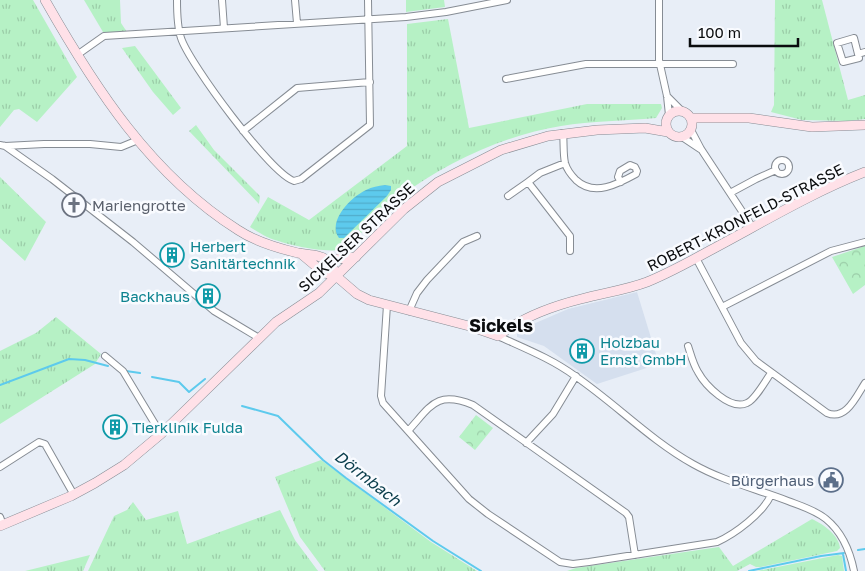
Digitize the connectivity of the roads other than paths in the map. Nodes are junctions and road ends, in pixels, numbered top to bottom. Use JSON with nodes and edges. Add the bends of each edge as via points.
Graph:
{"nodes":[{"id":1,"x":45,"y":0,"type":"edge"},
{"id":2,"x":177,"y":0,"type":"edge"},
{"id":3,"x":222,"y":0,"type":"edge"},
{"id":4,"x":295,"y":0,"type":"edge"},
{"id":5,"x":368,"y":0,"type":"edge"},
{"id":6,"x":507,"y":0,"type":"edge"},
{"id":7,"x":659,"y":0,"type":"edge"},
{"id":8,"x":369,"y":19,"type":"junction"},
{"id":9,"x":296,"y":23,"type":"junction"},
{"id":10,"x":224,"y":28,"type":"junction"},
{"id":11,"x":179,"y":31,"type":"junction"},
{"id":12,"x":77,"y":55,"type":"junction"},
{"id":13,"x":734,"y":64,"type":"dead end"},
{"id":14,"x":660,"y":65,"type":"junction"},
{"id":15,"x":506,"y":79,"type":"dead end"},
{"id":16,"x":370,"y":82,"type":"junction"},
{"id":17,"x":667,"y":96,"type":"junction"},
{"id":18,"x":682,"y":111,"type":"junction"},
{"id":19,"x":668,"y":116,"type":"junction"},
{"id":20,"x":691,"y":125,"type":"junction"},
{"id":21,"x":865,"y":125,"type":"edge"},
{"id":22,"x":645,"y":128,"type":"junction"},
{"id":23,"x":243,"y":131,"type":"junction"},
{"id":24,"x":668,"y":132,"type":"junction"},
{"id":25,"x":563,"y":133,"type":"junction"},
{"id":26,"x":682,"y":137,"type":"junction"},
{"id":27,"x":138,"y":140,"type":"junction"},
{"id":28,"x":3,"y":146,"type":"edge"},
{"id":29,"x":701,"y":149,"type":"junction"},
{"id":30,"x":565,"y":163,"type":"junction"},
{"id":31,"x":776,"y":170,"type":"dead end"},
{"id":32,"x":865,"y":172,"type":"edge"},
{"id":33,"x":528,"y":182,"type":"junction"},
{"id":34,"x":621,"y":182,"type":"dead end"},
{"id":35,"x":730,"y":194,"type":"junction"},
{"id":36,"x":508,"y":196,"type":"dead end"},
{"id":37,"x":753,"y":228,"type":"junction"},
{"id":38,"x":477,"y":236,"type":"dead end"},
{"id":39,"x":865,"y":242,"type":"edge"},
{"id":40,"x":570,"y":251,"type":"dead end"},
{"id":41,"x":300,"y":253,"type":"junction"},
{"id":42,"x":356,"y":257,"type":"junction"},
{"id":43,"x":696,"y":258,"type":"junction"},
{"id":44,"x":327,"y":260,"type":"junction"},
{"id":45,"x":336,"y":276,"type":"junction"},
{"id":46,"x":387,"y":305,"type":"junction"},
{"id":47,"x":722,"y":307,"type":"junction"},
{"id":48,"x":409,"y":310,"type":"junction"},
{"id":49,"x":498,"y":336,"type":"junction"},
{"id":50,"x":259,"y":338,"type":"junction"},
{"id":51,"x":688,"y":346,"type":"dead end"},
{"id":52,"x":105,"y":356,"type":"dead end"},
{"id":53,"x":771,"y":373,"type":"junction"},
{"id":54,"x":576,"y":376,"type":"junction"},
{"id":55,"x":865,"y":383,"type":"edge"},
{"id":56,"x":408,"y":431,"type":"junction"},
{"id":57,"x":161,"y":434,"type":"junction"},
{"id":58,"x":526,"y":443,"type":"junction"},
{"id":59,"x":0,"y":467,"type":"edge"},
{"id":60,"x":74,"y":494,"type":"junction"},
{"id":61,"x":772,"y":495,"type":"junction"},
{"id":62,"x":1,"y":523,"type":"edge"},
{"id":63,"x":635,"y":555,"type":"junction"},
{"id":64,"x":854,"y":571,"type":"edge"}],
"edges":[{"from":1,"to":12,"type":"main road"},
{"from":2,"to":11,"type":"street"},
{"from":3,"to":10,"type":"street"},
{"from":4,"to":9,"type":"street"},
{"from":5,"to":8,"type":"street"},
{"from":6,"to":8,"type":"street","via":[[446,12]]},
{"from":7,"to":14,"type":"street"},
{"from":8,"to":9,"type":"street"},
{"from":8,"to":16,"type":"street"},
{"from":9,"to":10,"type":"street"},
{"from":10,"to":11,"type":"street"},
{"from":11,"to":12,"type":"street","via":[[104,36]]},
{"from":11,"to":23,"type":"street","via":[[188,54]]},
{"from":12,"to":27,"type":"main road"},
{"from":13,"to":14,"type":"street"},
{"from":14,"to":15,"type":"street","via":[[586,64]]},
{"from":14,"to":17,"type":"street"},
{"from":16,"to":23,"type":"street","via":[[296,88]]},
{"from":16,"to":23,"type":"street","via":[[370,125],[296,181],[284,176]]},
{"from":17,"to":18,"type":"street"},
{"from":17,"to":19,"type":"street"},
{"from":18,"to":19,"type":"main road"},
{"from":18,"to":20,"type":"main road"},
{"from":19,"to":22,"type":"main road","name":"SICKELSER STRASSE"},
{"from":19,"to":24,"type":"main road"},
{"from":20,"to":21,"type":"main road","via":[[713,118],[749,118],[812,127]]},
{"from":20,"to":26,"type":"main road"},
{"from":20,"to":29,"type":"street"},
{"from":22,"to":24,"type":"main road","name":"SICKELSER STRASSE"},
{"from":22,"to":25,"type":"main road","name":"SICKELSER STRASSE"},
{"from":24,"to":26,"type":"main road"},
{"from":25,"to":30,"type":"street"},
{"from":25,"to":42,"type":"main road","name":"SICKELSER STRASSE","via":[[501,150],[438,182],[404,209]]},
{"from":26,"to":29,"type":"street"},
{"from":27,"to":28,"type":"street","via":[[121,147],[90,144]]},
{"from":27,"to":41,"type":"main road","via":[[179,184],[228,224],[263,244]]},
{"from":28,"to":50,"type":"street","via":[[52,179],[214,311]]},
{"from":29,"to":35,"type":"street"},
{"from":30,"to":33,"type":"street","via":[[540,173]]},
{"from":30,"to":34,"type":"street","via":[[572,176],[585,186],[601,189]]},
{"from":31,"to":35,"type":"street"},
{"from":32,"to":37,"type":"main road","name":"ROBERT-KRONFELD-STRASSE"},
{"from":33,"to":36,"type":"street"},
{"from":33,"to":40,"type":"street","via":[[570,236]]},
{"from":35,"to":37,"type":"street"},
{"from":37,"to":43,"type":"main road","name":"ROBERT-KRONFELD-STRASSE"},
{"from":38,"to":48,"type":"street","via":[[464,242],[427,280],[416,293]]},
{"from":39,"to":47,"type":"street","via":[[831,251]]},
{"from":41,"to":44,"type":"main road"},
{"from":41,"to":45,"type":"main road","via":[[324,273]]},
{"from":42,"to":44,"type":"main road"},
{"from":42,"to":45,"type":"main road","name":"SICKELSER STRASSE"},
{"from":43,"to":47,"type":"street"},
{"from":43,"to":49,"type":"main road","name":"ROBERT-KRONFELD-STRASSE","via":[[647,282],[550,309]]},
{"from":44,"to":45,"type":"main road"},
{"from":45,"to":46,"type":"main road","via":[[357,294]]},
{"from":45,"to":50,"type":"main road","name":"SICKELSER STRASSE","via":[[319,293],[276,322]]},
{"from":46,"to":48,"type":"main road"},
{"from":46,"to":56,"type":"street","via":[[381,396],[383,403]]},
{"from":47,"to":53,"type":"street","via":[[741,343]]},
{"from":48,"to":49,"type":"main road"},
{"from":49,"to":54,"type":"street"},
{"from":50,"to":57,"type":"main road","name":"SICKELSER STRASSE"},
{"from":51,"to":53,"type":"street","via":[[703,381],[730,403],[739,405],[752,401]]},
{"from":52,"to":57,"type":"street","via":[[122,371]]},
{"from":53,"to":55,"type":"street","via":[[834,415],[846,411]]},
{"from":54,"to":58,"type":"street","via":[[553,414]]},
{"from":54,"to":61,"type":"street","via":[[674,453],[719,476]]},
{"from":56,"to":58,"type":"street","via":[[433,403],[451,399],[473,405]]},
{"from":56,"to":63,"type":"street","via":[[469,499],[560,562],[573,564]]},
{"from":57,"to":60,"type":"main road","name":"SICKELSER STRASSE","via":[[124,465]]},
{"from":58,"to":63,"type":"street","via":[[626,513]]},
{"from":59,"to":60,"type":"street","via":[[39,442],[45,444]]},
{"from":60,"to":62,"type":"main road","name":"SICKELSER STRASSE"},
{"from":61,"to":63,"type":"street","via":[[751,518],[717,542]]},
{"from":61,"to":64,"type":"street","via":[[809,509],[831,524],[847,546]]}]}
